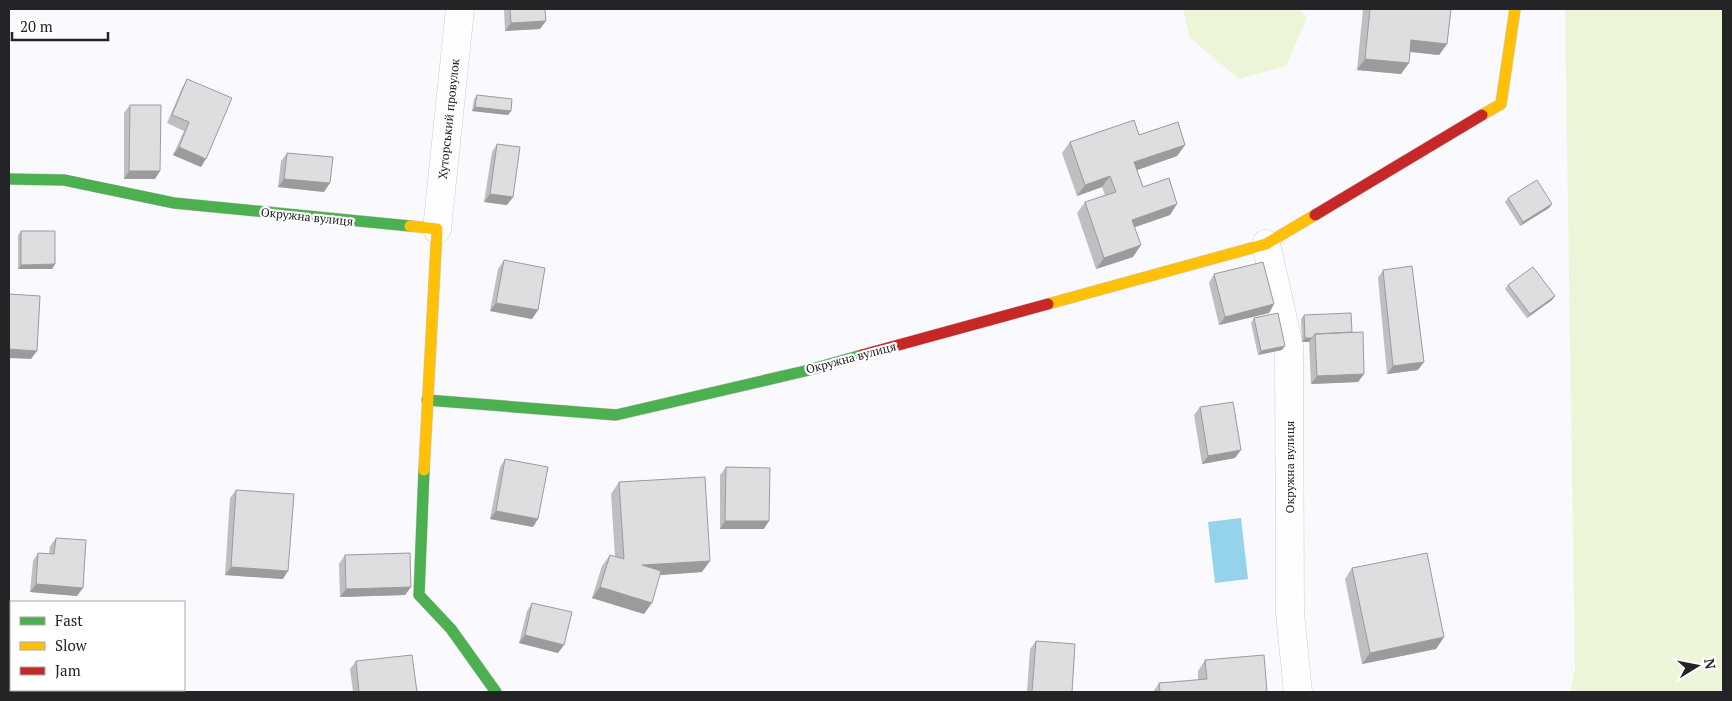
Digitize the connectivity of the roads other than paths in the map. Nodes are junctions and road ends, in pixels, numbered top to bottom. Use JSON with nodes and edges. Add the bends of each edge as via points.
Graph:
{"nodes":[{"id":1,"x":460,"y":9,"type":"edge"},
{"id":2,"x":1515,"y":9,"type":"edge"},
{"id":3,"x":9,"y":179,"type":"edge"},
{"id":4,"x":437,"y":229,"type":"junction"},
{"id":5,"x":1266,"y":244,"type":"junction"},
{"id":6,"x":427,"y":400,"type":"junction"},
{"id":7,"x":496,"y":692,"type":"edge"},
{"id":8,"x":1298,"y":692,"type":"edge"}],
"edges":[{"from":1,"to":4,"type":"street","name":"Хуторський провулок"},
{"from":2,"to":5,"type":"street","name":"Окружна вулиця","via":[[1501,104]]},
{"from":3,"to":4,"type":"street","name":"Окружна вулиця","via":[[64,180],[174,203]]},
{"from":4,"to":6,"type":"street"},
{"from":5,"to":6,"type":"street","name":"Окружна вулиця","via":[[806,371],[616,415]]},
{"from":5,"to":8,"type":"street","name":"Окружна вулиця","via":[[1289,346],[1290,613]]},
{"from":6,"to":7,"type":"street","via":[[418,595],[451,629]]}]}
